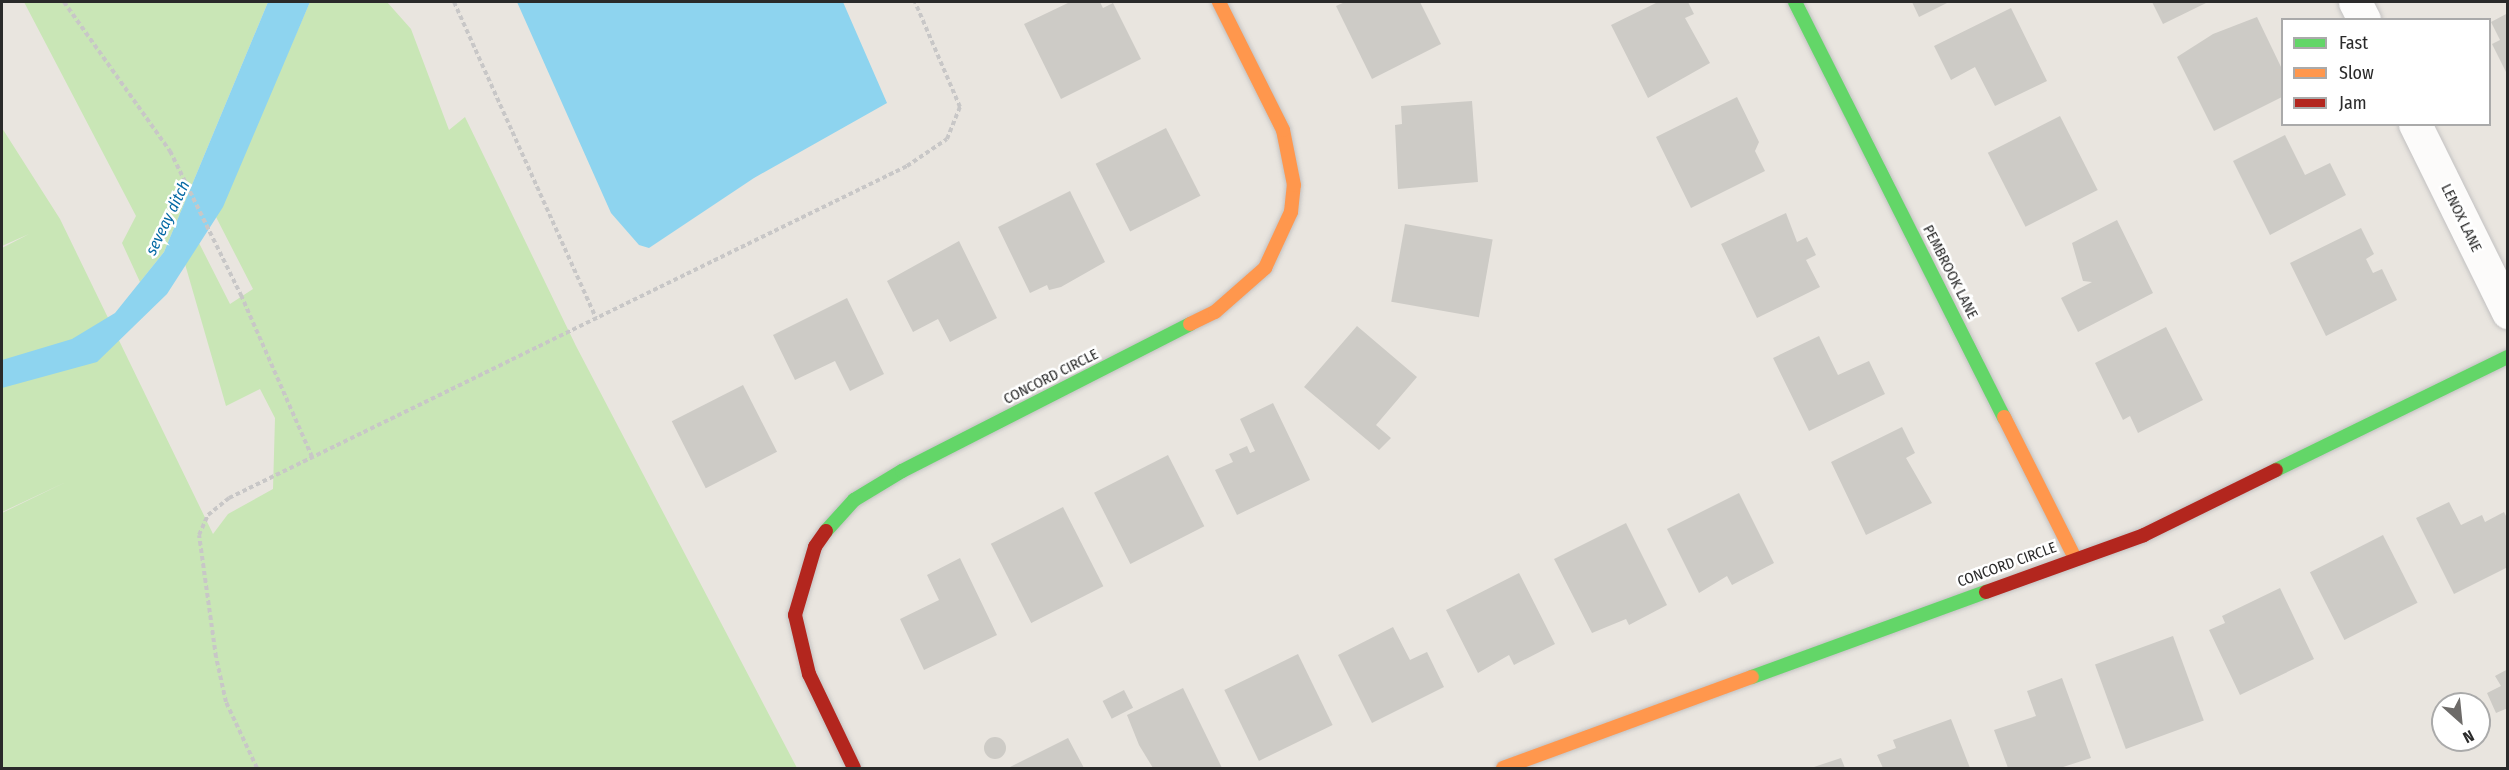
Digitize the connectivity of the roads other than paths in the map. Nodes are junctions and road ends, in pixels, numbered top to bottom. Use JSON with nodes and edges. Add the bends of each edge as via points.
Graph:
{"nodes":[{"id":1,"x":1219,"y":2,"type":"edge"},
{"id":2,"x":1795,"y":2,"type":"edge"},
{"id":3,"x":2355,"y":2,"type":"edge"},
{"id":4,"x":2363,"y":18,"type":"edge"},
{"id":5,"x":2416,"y":126,"type":"edge"},
{"id":6,"x":2508,"y":312,"type":"edge"},
{"id":7,"x":2508,"y":357,"type":"edge"},
{"id":8,"x":2075,"y":558,"type":"junction"},
{"id":9,"x":854,"y":768,"type":"edge"},
{"id":10,"x":1503,"y":768,"type":"edge"}],
"edges":[{"from":1,"to":9,"type":"street","name":"CONCORD CIRCLE","via":[[1283,130],[1294,185],[1291,212],[1264,268],[1215,312],[902,471],[854,500],[834,520],[815,547],[795,615],[809,674]]},
{"from":2,"to":8,"type":"street","name":"PEMBROOK LANE"},
{"from":3,"to":4,"type":"street"},
{"from":5,"to":6,"type":"street","name":"LENOX LANE"},
{"from":7,"to":8,"type":"street","name":"CONCORD CIRCLE","via":[[2144,535]]},
{"from":8,"to":10,"type":"street","name":"CONCORD CIRCLE"}]}
